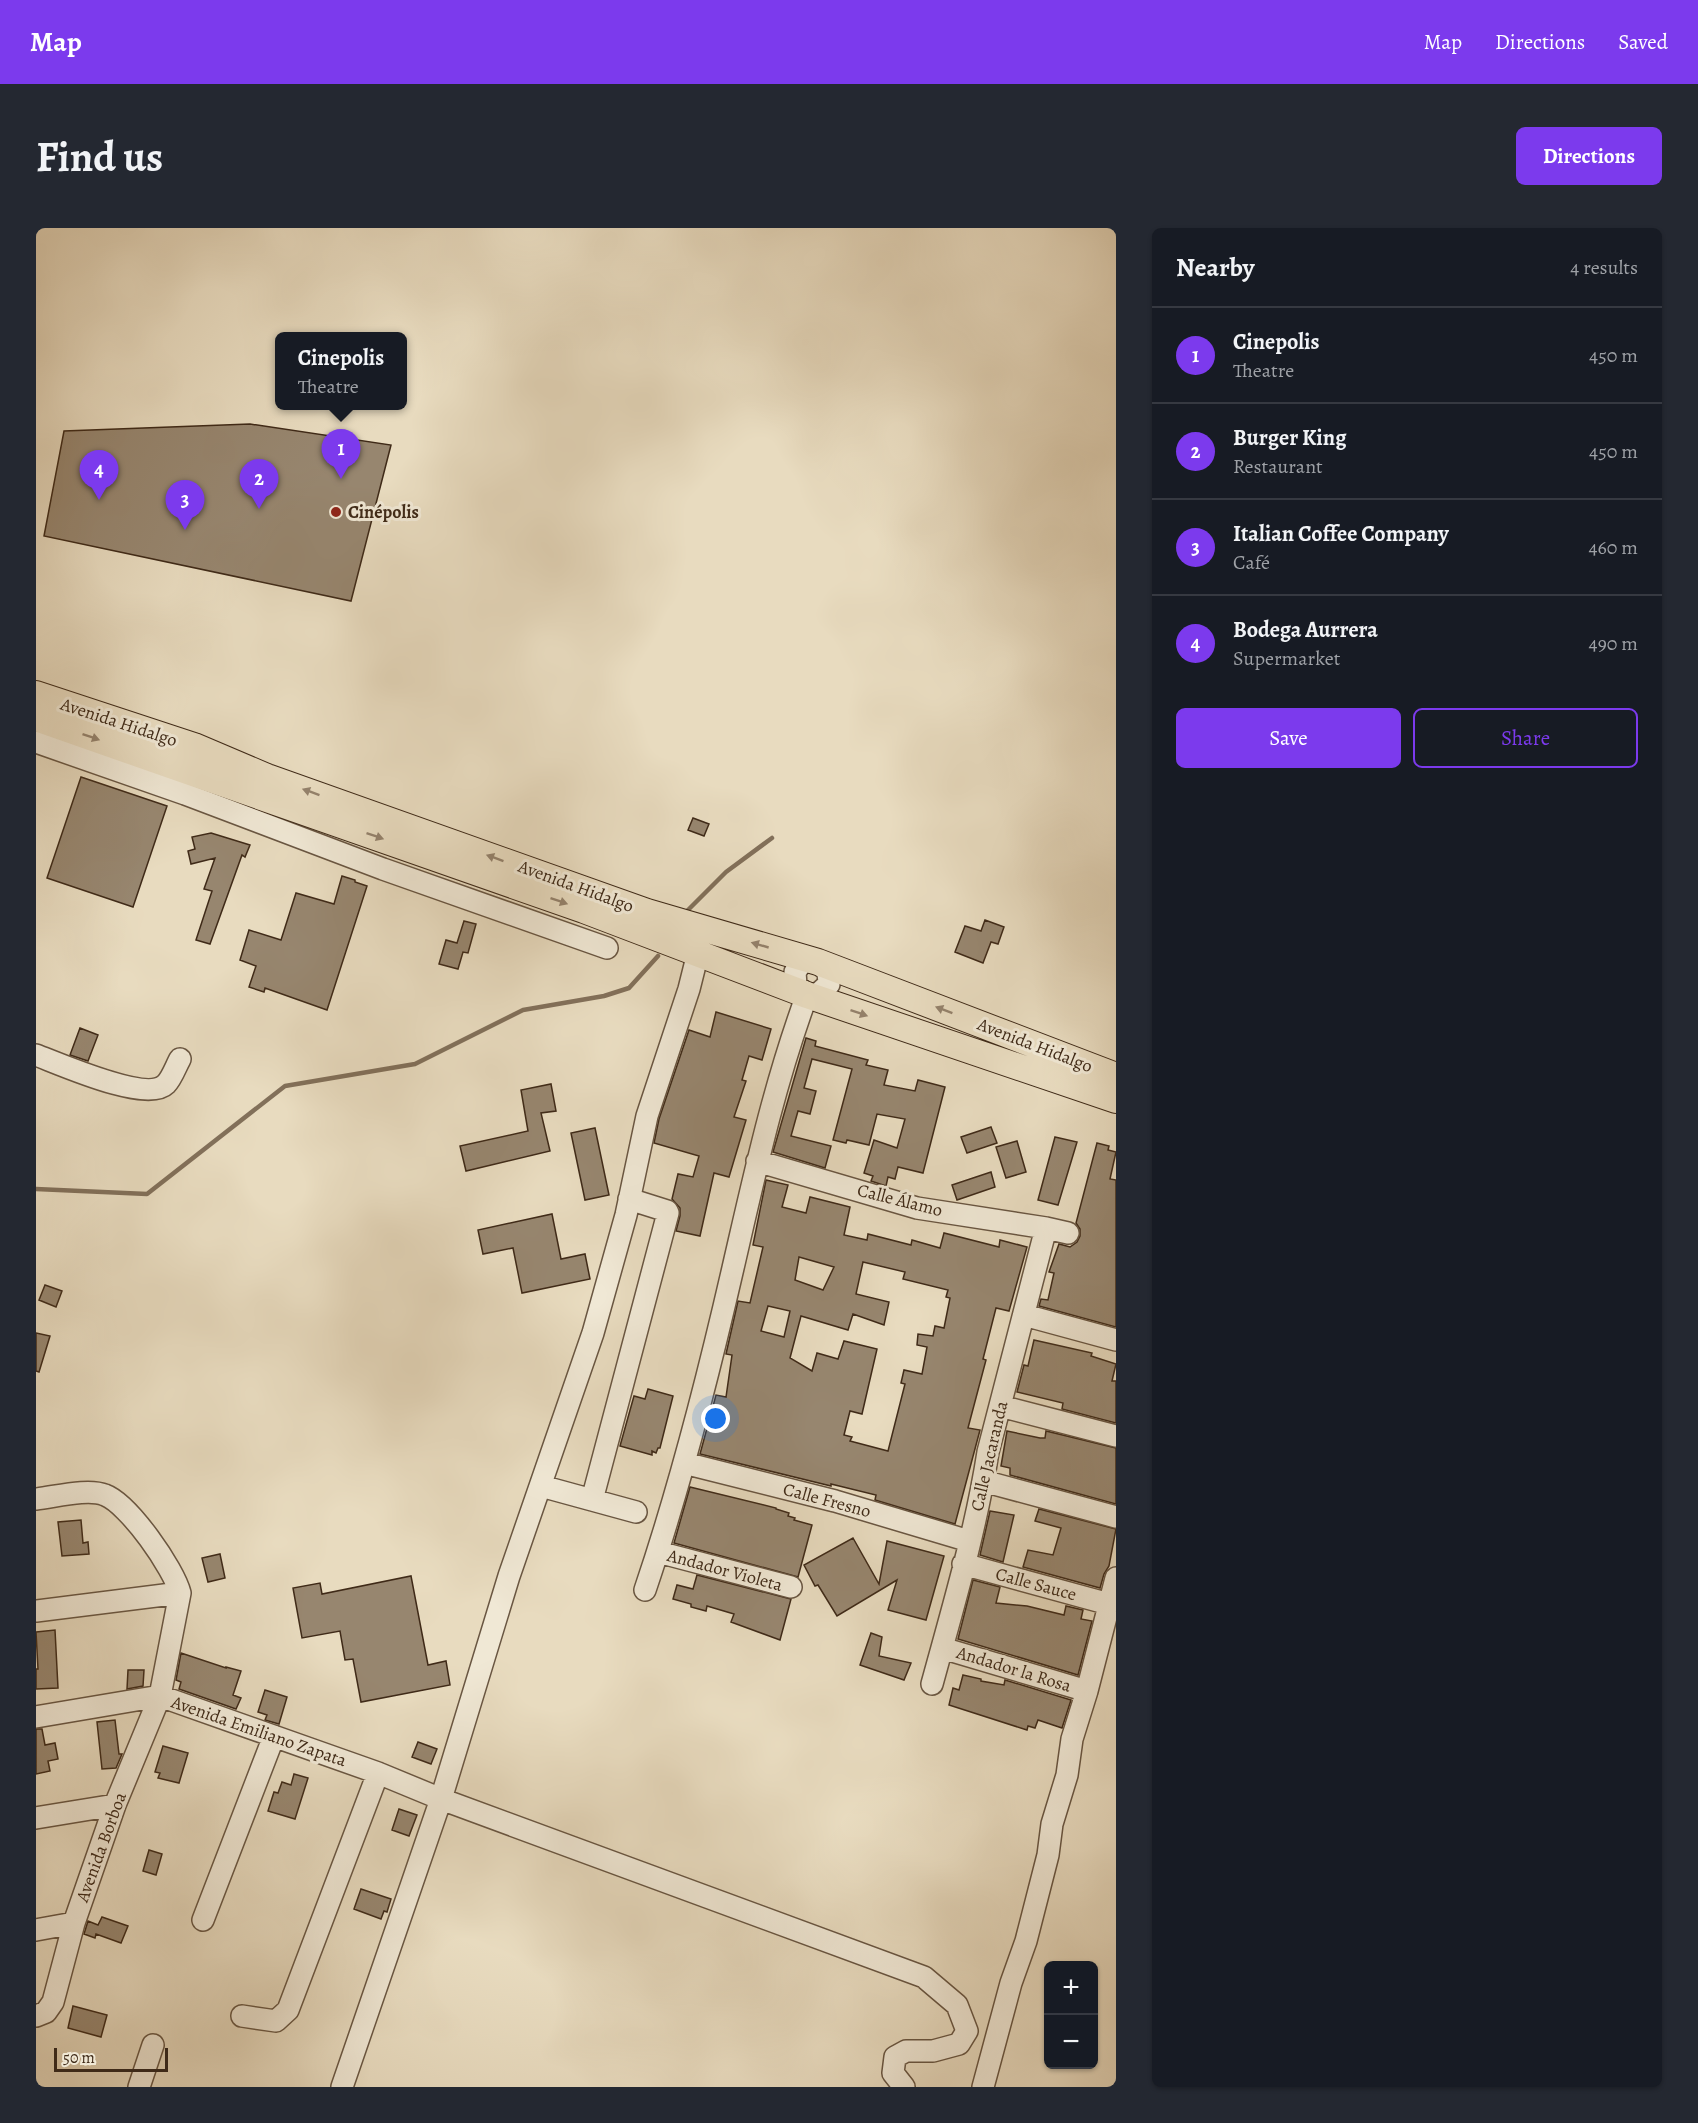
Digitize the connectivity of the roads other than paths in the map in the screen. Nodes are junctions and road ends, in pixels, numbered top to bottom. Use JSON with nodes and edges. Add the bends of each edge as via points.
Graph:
{"nodes":[{"id":1,"x":36,"y":694,"type":"edge"},
{"id":2,"x":36,"y":718,"type":"edge"},
{"id":3,"x":36,"y":742,"type":"edge"},
{"id":4,"x":607,"y":948,"type":"dead end"},
{"id":5,"x":698,"y":953,"type":"junction"},
{"id":6,"x":818,"y":962,"type":"junction"},
{"id":7,"x":807,"y":995,"type":"junction"},
{"id":8,"x":36,"y":1055,"type":"edge"},
{"id":9,"x":180,"y":1059,"type":"dead end"},
{"id":10,"x":1116,"y":1076,"type":"edge"},
{"id":11,"x":1116,"y":1100,"type":"edge"},
{"id":12,"x":757,"y":1161,"type":"junction"},
{"id":13,"x":629,"y":1199,"type":"junction"},
{"id":14,"x":1046,"y":1228,"type":"junction"},
{"id":15,"x":1068,"y":1233,"type":"dead end"},
{"id":16,"x":1024,"y":1315,"type":"junction"},
{"id":17,"x":1116,"y":1340,"type":"edge"},
{"id":18,"x":1000,"y":1406,"type":"junction"},
{"id":19,"x":1116,"y":1436,"type":"edge"},
{"id":20,"x":684,"y":1463,"type":"junction"},
{"id":21,"x":983,"y":1480,"type":"junction"},
{"id":22,"x":541,"y":1486,"type":"junction"},
{"id":23,"x":36,"y":1499,"type":"edge"},
{"id":24,"x":592,"y":1500,"type":"junction"},
{"id":25,"x":636,"y":1512,"type":"dead end"},
{"id":26,"x":1116,"y":1517,"type":"edge"},
{"id":27,"x":969,"y":1541,"type":"junction"},
{"id":28,"x":658,"y":1552,"type":"junction"},
{"id":29,"x":963,"y":1564,"type":"junction"},
{"id":30,"x":1116,"y":1578,"type":"edge"},
{"id":31,"x":791,"y":1587,"type":"dead end"},
{"id":32,"x":645,"y":1590,"type":"dead end"},
{"id":33,"x":180,"y":1593,"type":"junction"},
{"id":34,"x":1109,"y":1604,"type":"junction"},
{"id":35,"x":36,"y":1611,"type":"edge"},
{"id":36,"x":942,"y":1648,"type":"junction"},
{"id":37,"x":932,"y":1684,"type":"dead end"},
{"id":38,"x":1087,"y":1690,"type":"junction"},
{"id":39,"x":160,"y":1696,"type":"junction"},
{"id":40,"x":36,"y":1716,"type":"edge"},
{"id":41,"x":274,"y":1736,"type":"junction"},
{"id":42,"x":378,"y":1773,"type":"junction"},
{"id":43,"x":441,"y":1799,"type":"junction"},
{"id":44,"x":115,"y":1805,"type":"junction"},
{"id":45,"x":36,"y":1818,"type":"edge"},
{"id":46,"x":203,"y":1920,"type":"dead end"},
{"id":47,"x":74,"y":1923,"type":"junction"},
{"id":48,"x":36,"y":1930,"type":"edge"},
{"id":49,"x":36,"y":2016,"type":"edge"},
{"id":50,"x":242,"y":2016,"type":"dead end"},
{"id":51,"x":153,"y":2045,"type":"dead end"},
{"id":52,"x":140,"y":2087,"type":"edge"},
{"id":53,"x":342,"y":2087,"type":"edge"},
{"id":54,"x":904,"y":2087,"type":"edge"},
{"id":55,"x":983,"y":2087,"type":"edge"}],
"edges":[{"from":6,"to":1,"type":"main road","name":"Avenida Hidalgo","one_way":true,"via":[[647,912],[267,777],[194,746]]},
{"from":2,"to":5,"type":"main road","name":"Avenida Hidalgo","one_way":true},
{"from":3,"to":4,"type":"street"},
{"from":5,"to":7,"type":"main road","name":"Avenida Hidalgo"},
{"from":5,"to":13,"type":"street","via":[[647,1116]]},
{"from":6,"to":7,"type":"street","via":[[802,963],[795,972],[796,986]]},
{"from":10,"to":6,"type":"main road","name":"Avenida Hidalgo","one_way":true},
{"from":7,"to":11,"type":"main road","name":"Avenida Hidalgo","one_way":true},
{"from":7,"to":12,"type":"street"},
{"from":8,"to":9,"type":"street","via":[[116,1084],[151,1091],[166,1085]]},
{"from":12,"to":14,"type":"street","name":"Calle Álamo","via":[[917,1208]]},
{"from":12,"to":20,"type":"street"},
{"from":13,"to":22,"type":"street","via":[[593,1333]]},
{"from":13,"to":24,"type":"street","via":[[668,1213]]},
{"from":14,"to":15,"type":"street","name":"Calle Álamo"},
{"from":14,"to":16,"type":"street","name":"Calle Jacaranda"},
{"from":16,"to":17,"type":"street"},
{"from":16,"to":18,"type":"street","name":"Calle Jacaranda"},
{"from":18,"to":19,"type":"street"},
{"from":18,"to":21,"type":"street","name":"Calle Jacaranda"},
{"from":20,"to":27,"type":"street","name":"Calle Fresno","via":[[835,1501]]},
{"from":20,"to":28,"type":"street"},
{"from":21,"to":26,"type":"street"},
{"from":21,"to":27,"type":"street","name":"Calle Jacaranda"},
{"from":22,"to":24,"type":"street"},
{"from":22,"to":43,"type":"street","via":[[509,1576]]},
{"from":23,"to":33,"type":"street","via":[[88,1493],[118,1502],[160,1551]]},
{"from":24,"to":25,"type":"street"},
{"from":27,"to":29,"type":"street","name":"Calle Jacaranda"},
{"from":28,"to":31,"type":"street","name":"Andador Violeta"},
{"from":28,"to":32,"type":"street"},
{"from":29,"to":34,"type":"street","name":"Calle Sauce"},
{"from":29,"to":36,"type":"street","name":"Calle Jacaranda"},
{"from":30,"to":34,"type":"street"},
{"from":33,"to":35,"type":"street"},
{"from":33,"to":39,"type":"street","name":"Avenida Borboa"},
{"from":34,"to":38,"type":"street"},
{"from":36,"to":37,"type":"street","name":"Calle Jacaranda"},
{"from":36,"to":38,"type":"street","name":"Andador la Rosa"},
{"from":38,"to":55,"type":"street","via":[[1072,1739],[1067,1775],[1026,1941]]},
{"from":39,"to":40,"type":"street","name":"Avenida Emiliano Zapata"},
{"from":39,"to":41,"type":"street","name":"Avenida Emiliano Zapata"},
{"from":39,"to":44,"type":"street","name":"Avenida Borboa"},
{"from":41,"to":42,"type":"street","name":"Avenida Emiliano Zapata"},
{"from":41,"to":46,"type":"street"},
{"from":42,"to":43,"type":"street","name":"Avenida Emiliano Zapata"},
{"from":42,"to":50,"type":"street","via":[[288,2010],[276,2021]]},
{"from":43,"to":53,"type":"street"},
{"from":43,"to":54,"type":"street","name":"Avenida Emiliano Zapata","via":[[924,1977],[957,2005],[967,2031],[959,2044],[933,2051],[906,2051],[895,2057],[893,2073]]},
{"from":44,"to":45,"type":"street"},
{"from":44,"to":47,"type":"street","name":"Avenida Borboa"},
{"from":47,"to":48,"type":"street"},
{"from":47,"to":49,"type":"street","name":"Avenida Borboa","via":[[53,2002],[46,2012]]},
{"from":51,"to":52,"type":"street"}]}
